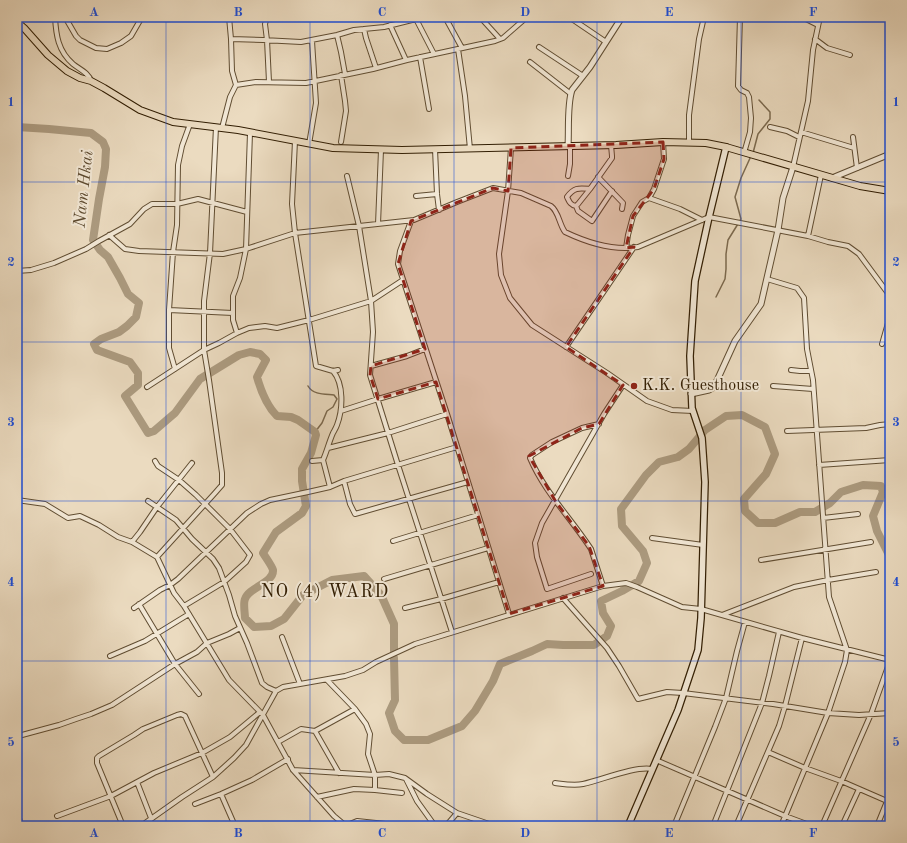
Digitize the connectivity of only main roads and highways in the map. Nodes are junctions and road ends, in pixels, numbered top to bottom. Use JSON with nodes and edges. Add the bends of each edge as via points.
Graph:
{"nodes":[{"id":1,"x":17,"y":22,"type":"edge"},
{"id":2,"x":726,"y":147,"type":"junction"},
{"id":3,"x":890,"y":191,"type":"edge"},
{"id":4,"x":628,"y":826,"type":"edge"}],
"edges":[{"from":1,"to":2,"type":"highway","via":[[67,71],[91,81],[140,110],[173,122],[333,148],[435,150],[663,142],[706,143]]},
{"from":2,"to":3,"type":"highway","via":[[860,186]]},
{"from":2,"to":4,"type":"main road","via":[[695,282],[690,356],[692,408],[702,438],[705,482],[698,650],[678,710]]}]}
